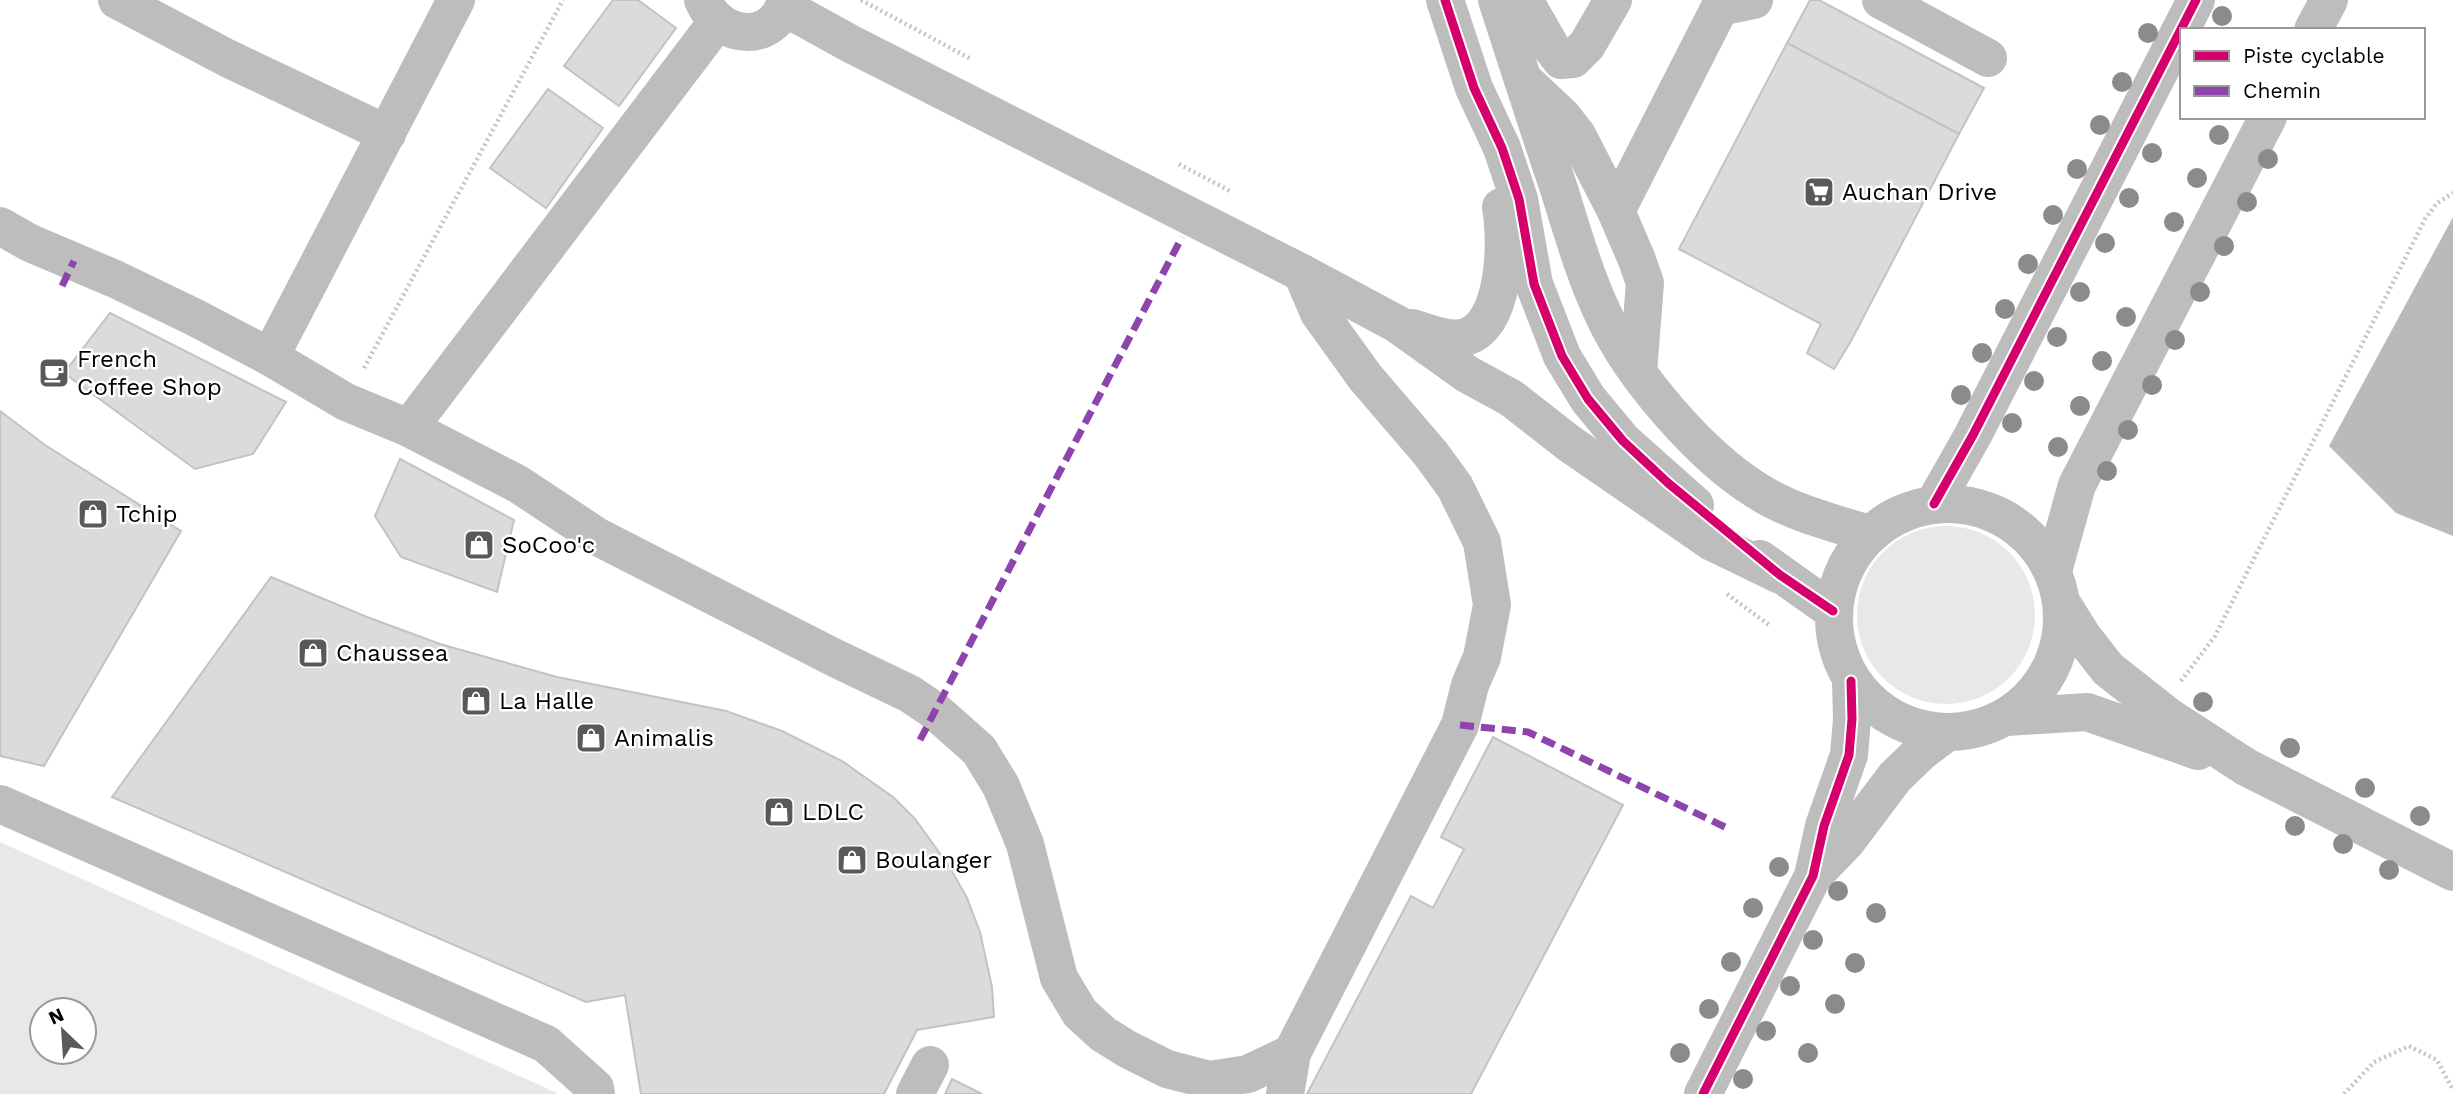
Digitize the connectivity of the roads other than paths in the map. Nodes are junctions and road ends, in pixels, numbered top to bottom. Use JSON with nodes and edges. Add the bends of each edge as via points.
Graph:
{"nodes":[{"id":1,"x":117,"y":0,"type":"edge"},
{"id":2,"x":456,"y":0,"type":"edge"},
{"id":3,"x":1445,"y":0,"type":"edge"},
{"id":4,"x":1497,"y":0,"type":"edge"},
{"id":5,"x":1524,"y":0,"type":"edge"},
{"id":6,"x":1613,"y":0,"type":"edge"},
{"id":7,"x":1754,"y":0,"type":"edge"},
{"id":8,"x":1881,"y":0,"type":"edge"},
{"id":9,"x":2196,"y":0,"type":"edge"},
{"id":10,"x":2329,"y":0,"type":"edge"},
{"id":11,"x":785,"y":4,"type":"edge"},
{"id":12,"x":710,"y":11,"type":"edge"},
{"id":13,"x":2182,"y":28,"type":"edge"},
{"id":14,"x":2315,"y":28,"type":"edge"},
{"id":15,"x":2180,"y":31,"type":"edge"},
{"id":16,"x":1988,"y":58,"type":"dead end"},
{"id":17,"x":1523,"y":79,"type":"junction"},
{"id":18,"x":1474,"y":88,"type":"junction"},
{"id":19,"x":2267,"y":119,"type":"edge"},
{"id":20,"x":387,"y":134,"type":"junction"},
{"id":21,"x":1616,"y":211,"type":"junction"},
{"id":22,"x":0,"y":226,"type":"edge"},
{"id":23,"x":1302,"y":273,"type":"junction"},
{"id":24,"x":1397,"y":324,"type":"junction"},
{"id":25,"x":270,"y":357,"type":"junction"},
{"id":26,"x":1638,"y":372,"type":"junction"},
{"id":27,"x":409,"y":428,"type":"junction"},
{"id":28,"x":1934,"y":503,"type":"junction"},
{"id":29,"x":1869,"y":534,"type":"junction"},
{"id":30,"x":1780,"y":575,"type":"junction"},
{"id":31,"x":2058,"y":588,"type":"junction"},
{"id":32,"x":1833,"y":611,"type":"junction"},
{"id":33,"x":1851,"y":681,"type":"junction"},
{"id":34,"x":2007,"y":717,"type":"junction"},
{"id":35,"x":1946,"y":733,"type":"junction"},
{"id":36,"x":2246,"y":766,"type":"junction"},
{"id":37,"x":0,"y":804,"type":"edge"},
{"id":38,"x":2453,"y":872,"type":"edge"},
{"id":39,"x":1813,"y":876,"type":"junction"},
{"id":40,"x":1292,"y":1053,"type":"junction"},
{"id":41,"x":596,"y":1094,"type":"edge"},
{"id":42,"x":1285,"y":1094,"type":"edge"},
{"id":43,"x":1703,"y":1094,"type":"edge"}],
"edges":[{"from":1,"to":20,"type":"street"},
{"from":2,"to":20,"type":"street"},
{"from":3,"to":18,"type":"street"},
{"from":4,"to":17,"type":"street"},
{"from":5,"to":6,"type":"street","via":[[1561,60],[1573,59],[1587,45]]},
{"from":7,"to":21,"type":"street","via":[[1720,7]]},
{"from":8,"to":16,"type":"street"},
{"from":9,"to":13,"type":"street"},
{"from":10,"to":14,"type":"street"},
{"from":11,"to":12,"type":"street","via":[[777,18],[755,31],[729,30]]},
{"from":11,"to":23,"type":"street","via":[[850,44]]},
{"from":12,"to":27,"type":"street"},
{"from":15,"to":28,"type":"street"},
{"from":17,"to":21,"type":"street","via":[[1577,135]]},
{"from":17,"to":26,"type":"street","via":[[1585,271],[1605,318]]},
{"from":18,"to":24,"type":"street","via":[[1503,219],[1494,311],[1484,326],[1456,338]]},
{"from":18,"to":30,"type":"street","via":[[1519,199],[1534,284],[1562,356],[1588,399],[1623,441],[1668,483]]},
{"from":19,"to":31,"type":"street","via":[[2077,485]]},
{"from":20,"to":25,"type":"street"},
{"from":21,"to":26,"type":"street","via":[[1646,283]]},
{"from":22,"to":25,"type":"street"},
{"from":23,"to":24,"type":"street"},
{"from":23,"to":40,"type":"street","via":[[1319,313],[1455,487],[1482,542],[1492,605],[1482,657],[1460,725]]},
{"from":24,"to":30,"type":"street","via":[[1467,374],[1511,398],[1712,541]]},
{"from":25,"to":27,"type":"street","via":[[346,402]]},
{"from":26,"to":29,"type":"street","via":[[1679,424],[1756,491],[1792,510]]},
{"from":27,"to":40,"type":"street","via":[[518,484],[598,537],[911,694],[935,711],[979,750],[1001,786],[1025,844],[1059,978],[1080,1013],[1103,1034],[1167,1069],[1209,1080],[1248,1074]]},
{"from":28,"to":29,"type":"street","via":[[1899,514]]},
{"from":28,"to":31,"type":"street","via":[[1971,505],[2005,518],[2033,541]]},
{"from":29,"to":32,"type":"street","via":[[1838,583]]},
{"from":30,"to":32,"type":"street"},
{"from":31,"to":34,"type":"street","via":[[2062,638],[2052,670],[2032,696]]},
{"from":31,"to":36,"type":"street","via":[[2083,637],[2108,669],[2169,717]]},
{"from":32,"to":33,"type":"street","via":[[1836,648]]},
{"from":33,"to":35,"type":"street","via":[[1877,709],[1910,727]]},
{"from":33,"to":39,"type":"street","via":[[1849,755],[1824,826]]},
{"from":34,"to":35,"type":"street","via":[[1978,729]]},
{"from":34,"to":36,"type":"street","via":[[2087,712]]},
{"from":35,"to":39,"type":"street","via":[[1895,777],[1846,842]]},
{"from":36,"to":38,"type":"street"},
{"from":37,"to":41,"type":"street","via":[[546,1044],[595,1088]]},
{"from":39,"to":43,"type":"street"},
{"from":40,"to":42,"type":"street"}]}
